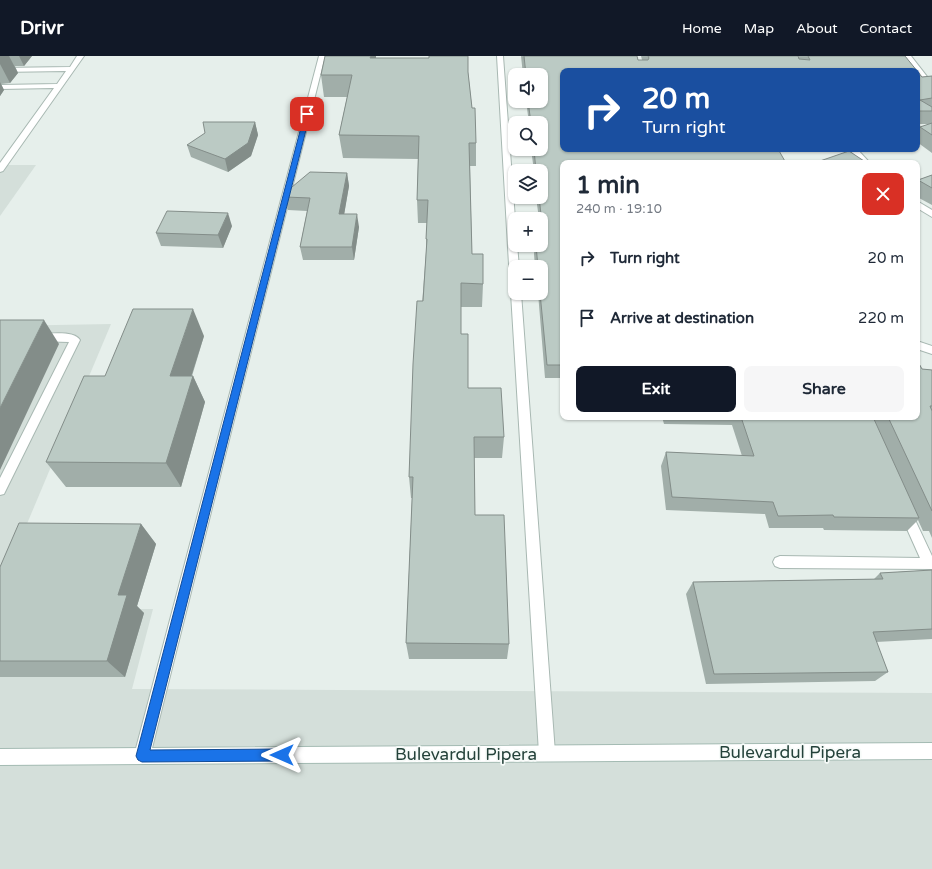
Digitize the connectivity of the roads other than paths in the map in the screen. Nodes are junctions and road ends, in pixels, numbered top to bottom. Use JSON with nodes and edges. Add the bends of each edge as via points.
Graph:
{"nodes":[{"id":1,"x":81,"y":56,"type":"edge"},
{"id":2,"x":322,"y":56,"type":"edge"},
{"id":3,"x":500,"y":56,"type":"edge"},
{"id":4,"x":907,"y":56,"type":"edge"},
{"id":5,"x":916,"y":68,"type":"edge"},
{"id":6,"x":72,"y":69,"type":"junction"},
{"id":7,"x":0,"y":70,"type":"edge"},
{"id":8,"x":920,"y":73,"type":"edge"},
{"id":9,"x":60,"y":86,"type":"junction"},
{"id":10,"x":0,"y":87,"type":"edge"},
{"id":11,"x":932,"y":88,"type":"edge"},
{"id":12,"x":856,"y":152,"type":"edge"},
{"id":13,"x":863,"y":160,"type":"edge"},
{"id":14,"x":0,"y":169,"type":"edge"},
{"id":15,"x":920,"y":206,"type":"edge"},
{"id":16,"x":932,"y":214,"type":"edge"},
{"id":17,"x":514,"y":260,"type":"edge"},
{"id":18,"x":516,"y":300,"type":"edge"},
{"id":19,"x":29,"y":338,"type":"edge"},
{"id":20,"x":920,"y":347,"type":"edge"},
{"id":21,"x":932,"y":350,"type":"edge"},
{"id":22,"x":0,"y":490,"type":"edge"},
{"id":23,"x":901,"y":501,"type":"edge"},
{"id":24,"x":780,"y":562,"type":"dead end"},
{"id":25,"x":932,"y":751,"type":"edge"},
{"id":26,"x":547,"y":753,"type":"junction"},
{"id":27,"x":142,"y":756,"type":"junction"},
{"id":28,"x":0,"y":757,"type":"edge"}],
"edges":[{"from":1,"to":6,"type":"street"},
{"from":2,"to":27,"type":"street"},
{"from":3,"to":17,"type":"street"},
{"from":4,"to":5,"type":"street"},
{"from":6,"to":7,"type":"street"},
{"from":6,"to":9,"type":"street"},
{"from":8,"to":11,"type":"street"},
{"from":9,"to":10,"type":"street"},
{"from":9,"to":14,"type":"street"},
{"from":12,"to":13,"type":"street"},
{"from":15,"to":16,"type":"street"},
{"from":18,"to":26,"type":"street"},
{"from":19,"to":22,"type":"street","via":[[75,340]]},
{"from":20,"to":21,"type":"street"},
{"from":23,"to":24,"type":"street","via":[[929,564]]},
{"from":25,"to":26,"type":"street","name":"Bulevardul Pipera"},
{"from":26,"to":27,"type":"street","name":"Bulevardul Pipera"},
{"from":27,"to":28,"type":"street","name":"Bulevardul Pipera"}]}
